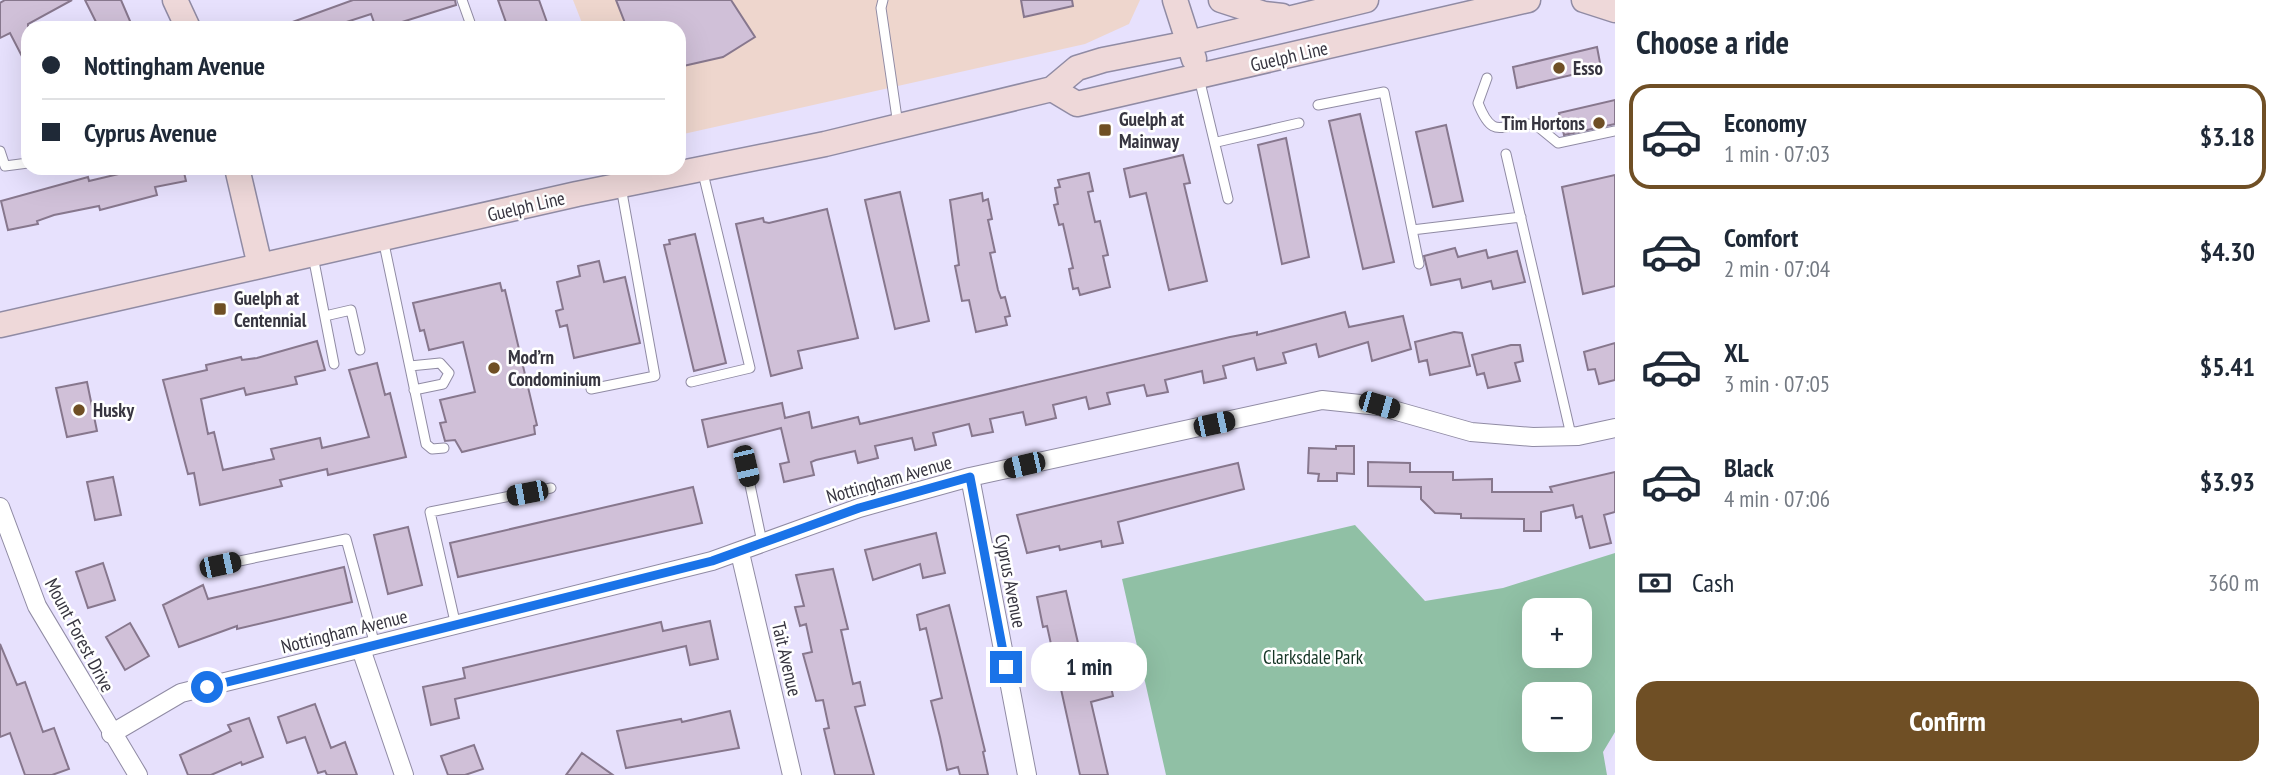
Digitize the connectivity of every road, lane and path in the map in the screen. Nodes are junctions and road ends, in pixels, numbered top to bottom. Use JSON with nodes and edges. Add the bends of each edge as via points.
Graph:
{"nodes":[{"id":1,"x":175,"y":0,"type":"edge"},
{"id":2,"x":462,"y":0,"type":"edge"},
{"id":3,"x":883,"y":0,"type":"edge"},
{"id":4,"x":1175,"y":0,"type":"edge"},
{"id":5,"x":1221,"y":0,"type":"edge"},
{"id":6,"x":1366,"y":0,"type":"edge"},
{"id":7,"x":1528,"y":0,"type":"edge"},
{"id":8,"x":1584,"y":0,"type":"edge"},
{"id":9,"x":1317,"y":8,"type":"edge"},
{"id":10,"x":1615,"y":10,"type":"edge"},
{"id":11,"x":185,"y":21,"type":"edge"},
{"id":12,"x":470,"y":21,"type":"edge"},
{"id":13,"x":1189,"y":43,"type":"junction"},
{"id":14,"x":1199,"y":76,"type":"junction"},
{"id":15,"x":1487,"y":78,"type":"dead end"},
{"id":16,"x":1052,"y":89,"type":"junction"},
{"id":17,"x":1318,"y":105,"type":"dead end"},
{"id":18,"x":1299,"y":123,"type":"dead end"},
{"id":19,"x":898,"y":127,"type":"junction"},
{"id":20,"x":1615,"y":131,"type":"edge"},
{"id":21,"x":1217,"y":142,"type":"junction"},
{"id":22,"x":0,"y":151,"type":"edge"},
{"id":23,"x":1506,"y":153,"type":"dead end"},
{"id":24,"x":21,"y":164,"type":"edge"},
{"id":25,"x":702,"y":169,"type":"junction"},
{"id":26,"x":686,"y":172,"type":"edge"},
{"id":27,"x":239,"y":175,"type":"edge"},
{"id":28,"x":671,"y":175,"type":"edge"},
{"id":29,"x":620,"y":185,"type":"junction"},
{"id":30,"x":1228,"y":199,"type":"dead end"},
{"id":31,"x":1521,"y":217,"type":"junction"},
{"id":32,"x":1412,"y":230,"type":"junction"},
{"id":33,"x":383,"y":238,"type":"junction"},
{"id":34,"x":313,"y":254,"type":"junction"},
{"id":35,"x":1419,"y":264,"type":"dead end"},
{"id":36,"x":260,"y":266,"type":"junction"},
{"id":37,"x":325,"y":316,"type":"junction"},
{"id":38,"x":0,"y":325,"type":"edge"},
{"id":39,"x":360,"y":350,"type":"dead end"},
{"id":40,"x":334,"y":364,"type":"dead end"},
{"id":41,"x":410,"y":366,"type":"junction"},
{"id":42,"x":691,"y":383,"type":"dead end"},
{"id":43,"x":591,"y":389,"type":"dead end"},
{"id":44,"x":414,"y":390,"type":"junction"},
{"id":45,"x":1615,"y":428,"type":"edge"},
{"id":46,"x":1571,"y":435,"type":"junction"},
{"id":47,"x":444,"y":448,"type":"dead end"},
{"id":48,"x":746,"y":466,"type":"dead end"},
{"id":49,"x":970,"y":477,"type":"junction"},
{"id":50,"x":551,"y":488,"type":"dead end"},
{"id":51,"x":0,"y":507,"type":"edge"},
{"id":52,"x":762,"y":542,"type":"junction"},
{"id":53,"x":740,"y":553,"type":"junction"},
{"id":54,"x":220,"y":565,"type":"dead end"},
{"id":55,"x":456,"y":626,"type":"junction"},
{"id":56,"x":368,"y":647,"type":"junction"},
{"id":57,"x":111,"y":734,"type":"junction"},
{"id":58,"x":138,"y":775,"type":"edge"},
{"id":59,"x":404,"y":775,"type":"edge"},
{"id":60,"x":792,"y":775,"type":"edge"},
{"id":61,"x":1027,"y":775,"type":"edge"}],
"edges":[{"from":1,"to":11,"type":"main road"},
{"from":2,"to":12,"type":"lane"},
{"from":3,"to":19,"type":"lane"},
{"from":4,"to":13,"type":"main road"},
{"from":5,"to":9,"type":"main road","via":[[1264,14]]},
{"from":6,"to":9,"type":"main road","name":"Guelph Line"},
{"from":7,"to":14,"type":"main road","name":"Guelph Line"},
{"from":8,"to":10,"type":"main road"},
{"from":9,"to":13,"type":"main road","name":"Guelph Line"},
{"from":13,"to":14,"type":"main road"},
{"from":13,"to":16,"type":"main road","name":"Guelph Line","via":[[1077,68]]},
{"from":14,"to":16,"type":"main road","name":"Guelph Line","via":[[1077,104]]},
{"from":14,"to":21,"type":"lane"},
{"from":15,"to":20,"type":"lane","via":[[1478,103],[1486,123],[1493,127],[1531,124],[1558,143]]},
{"from":16,"to":19,"type":"main road","name":"Guelph Line"},
{"from":17,"to":32,"type":"lane","via":[[1384,92]]},
{"from":18,"to":21,"type":"lane"},
{"from":19,"to":25,"type":"main road","name":"Guelph Line"},
{"from":21,"to":30,"type":"lane"},
{"from":22,"to":24,"type":"lane","via":[[5,166]]},
{"from":23,"to":31,"type":"lane"},
{"from":25,"to":26,"type":"main road","name":"Guelph Line"},
{"from":25,"to":42,"type":"lane","via":[[750,368]]},
{"from":27,"to":36,"type":"main road"},
{"from":28,"to":29,"type":"main road","name":"Guelph Line"},
{"from":29,"to":33,"type":"main road","name":"Guelph Line"},
{"from":29,"to":43,"type":"lane","via":[[655,376]]},
{"from":31,"to":32,"type":"lane"},
{"from":31,"to":46,"type":"lane"},
{"from":32,"to":35,"type":"lane"},
{"from":33,"to":34,"type":"main road","name":"Guelph Line"},
{"from":33,"to":41,"type":"lane"},
{"from":34,"to":36,"type":"main road","name":"Guelph Line"},
{"from":34,"to":37,"type":"lane"},
{"from":36,"to":38,"type":"main road","name":"Guelph Line"},
{"from":37,"to":39,"type":"lane","via":[[351,310]]},
{"from":37,"to":40,"type":"lane"},
{"from":41,"to":44,"type":"lane"},
{"from":41,"to":44,"type":"lane","via":[[440,363],[449,373],[443,384]]},
{"from":44,"to":47,"type":"lane","via":[[426,444],[432,449]]},
{"from":45,"to":46,"type":"street","name":"Nottingham Avenue"},
{"from":46,"to":49,"type":"street","name":"Nottingham Avenue","via":[[1471,432],[1379,405],[1322,400]]},
{"from":48,"to":52,"type":"lane"},
{"from":49,"to":52,"type":"street","name":"Nottingham Avenue","via":[[859,508]]},
{"from":49,"to":61,"type":"street","name":"Cyprus Avenue"},
{"from":50,"to":55,"type":"lane","via":[[430,512]]},
{"from":51,"to":57,"type":"street","name":"Mount Forest Drive","via":[[37,606]]},
{"from":52,"to":53,"type":"street","name":"Nottingham Avenue"},
{"from":53,"to":55,"type":"street","name":"Nottingham Avenue"},
{"from":53,"to":60,"type":"street","name":"Tait Avenue"},
{"from":54,"to":56,"type":"lane","via":[[346,539]]},
{"from":55,"to":56,"type":"street","name":"Nottingham Avenue"},
{"from":56,"to":57,"type":"street","name":"Nottingham Avenue","via":[[181,693]]},
{"from":56,"to":59,"type":"street"},
{"from":57,"to":58,"type":"street","name":"Mount Forest Drive"}]}
